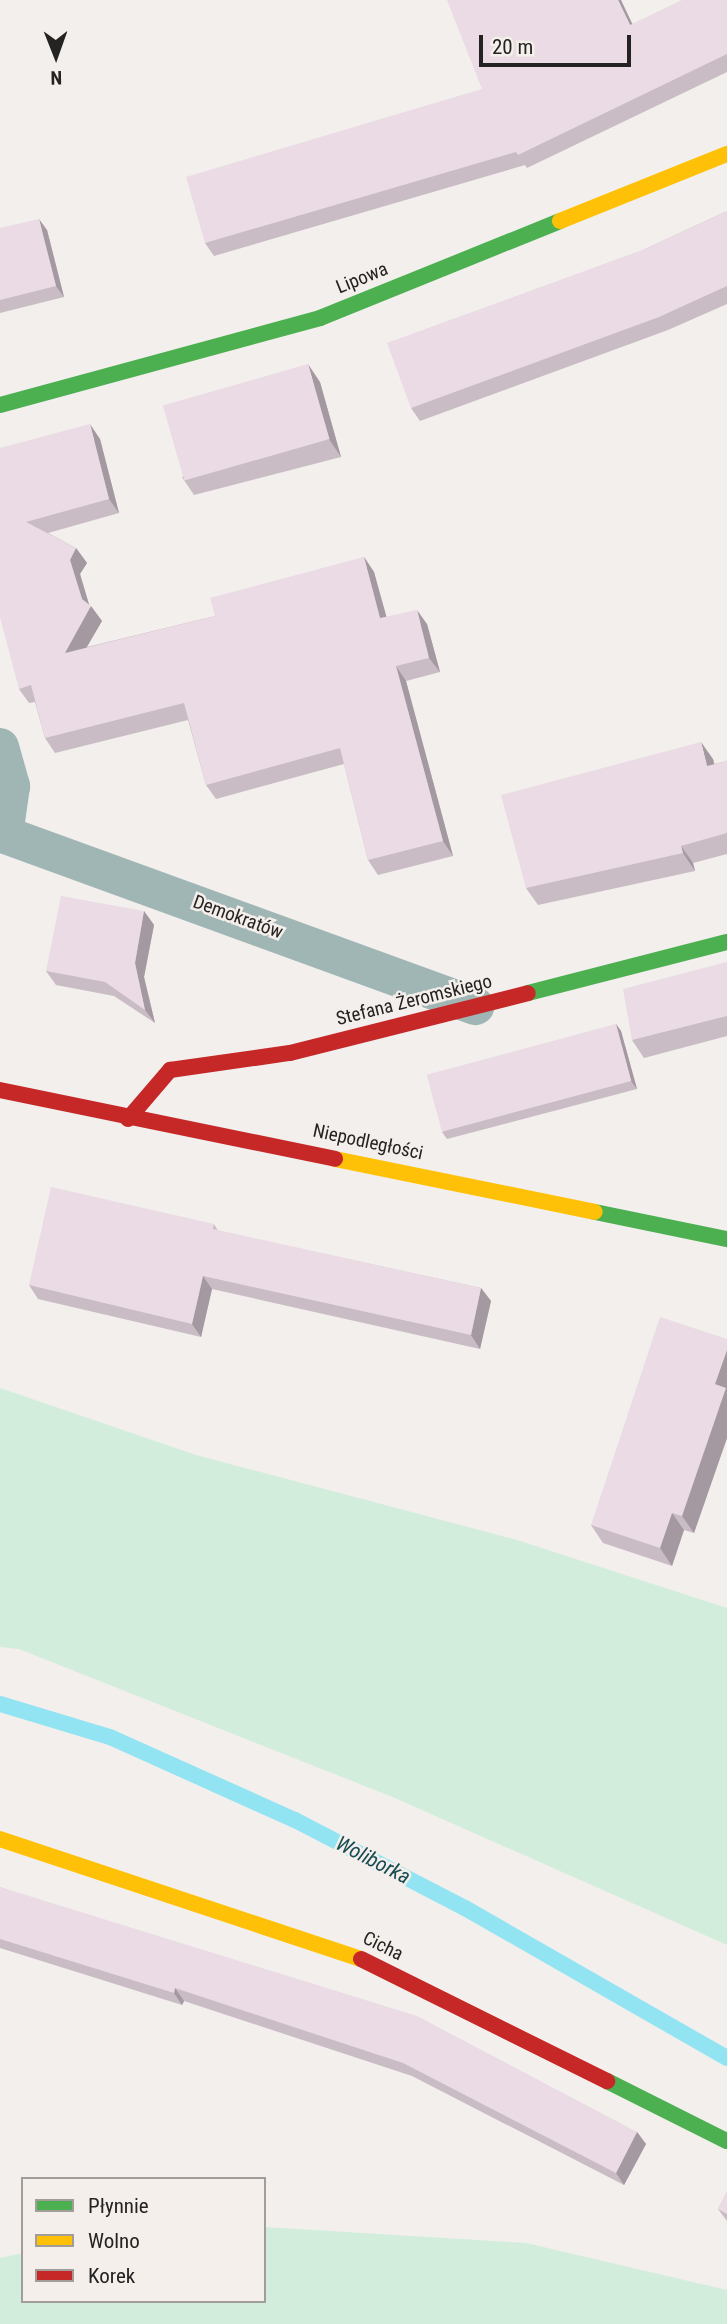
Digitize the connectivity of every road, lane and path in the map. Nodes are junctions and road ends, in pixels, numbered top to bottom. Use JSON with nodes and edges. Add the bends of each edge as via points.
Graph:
{"nodes":[{"id":1,"x":727,"y":154,"type":"edge"},
{"id":2,"x":0,"y":405,"type":"edge"},
{"id":3,"x":0,"y":747,"type":"edge"},
{"id":4,"x":2,"y":834,"type":"edge"},
{"id":5,"x":727,"y":942,"type":"edge"},
{"id":6,"x":475,"y":1006,"type":"junction"},
{"id":7,"x":0,"y":1090,"type":"edge"},
{"id":8,"x":128,"y":1119,"type":"junction"},
{"id":9,"x":727,"y":1239,"type":"edge"},
{"id":10,"x":0,"y":1839,"type":"edge"},
{"id":11,"x":727,"y":2141,"type":"edge"}],
"edges":[{"from":1,"to":2,"type":"street","name":"Lipowa","via":[[320,318]]},
{"from":3,"to":4,"type":"street","via":[[10,786]]},
{"from":4,"to":6,"type":"street","name":"Demokratów"},
{"from":5,"to":6,"type":"street","name":"Stefana Żeromskiego"},
{"from":6,"to":8,"type":"street","name":"Stefana Żeromskiego","via":[[290,1053],[170,1070]]},
{"from":7,"to":8,"type":"street","name":"Niepodległości"},
{"from":8,"to":9,"type":"street","name":"Niepodległości","via":[[307,1150]]},
{"from":10,"to":11,"type":"street","name":"Cicha","via":[[353,1955]]}]}
